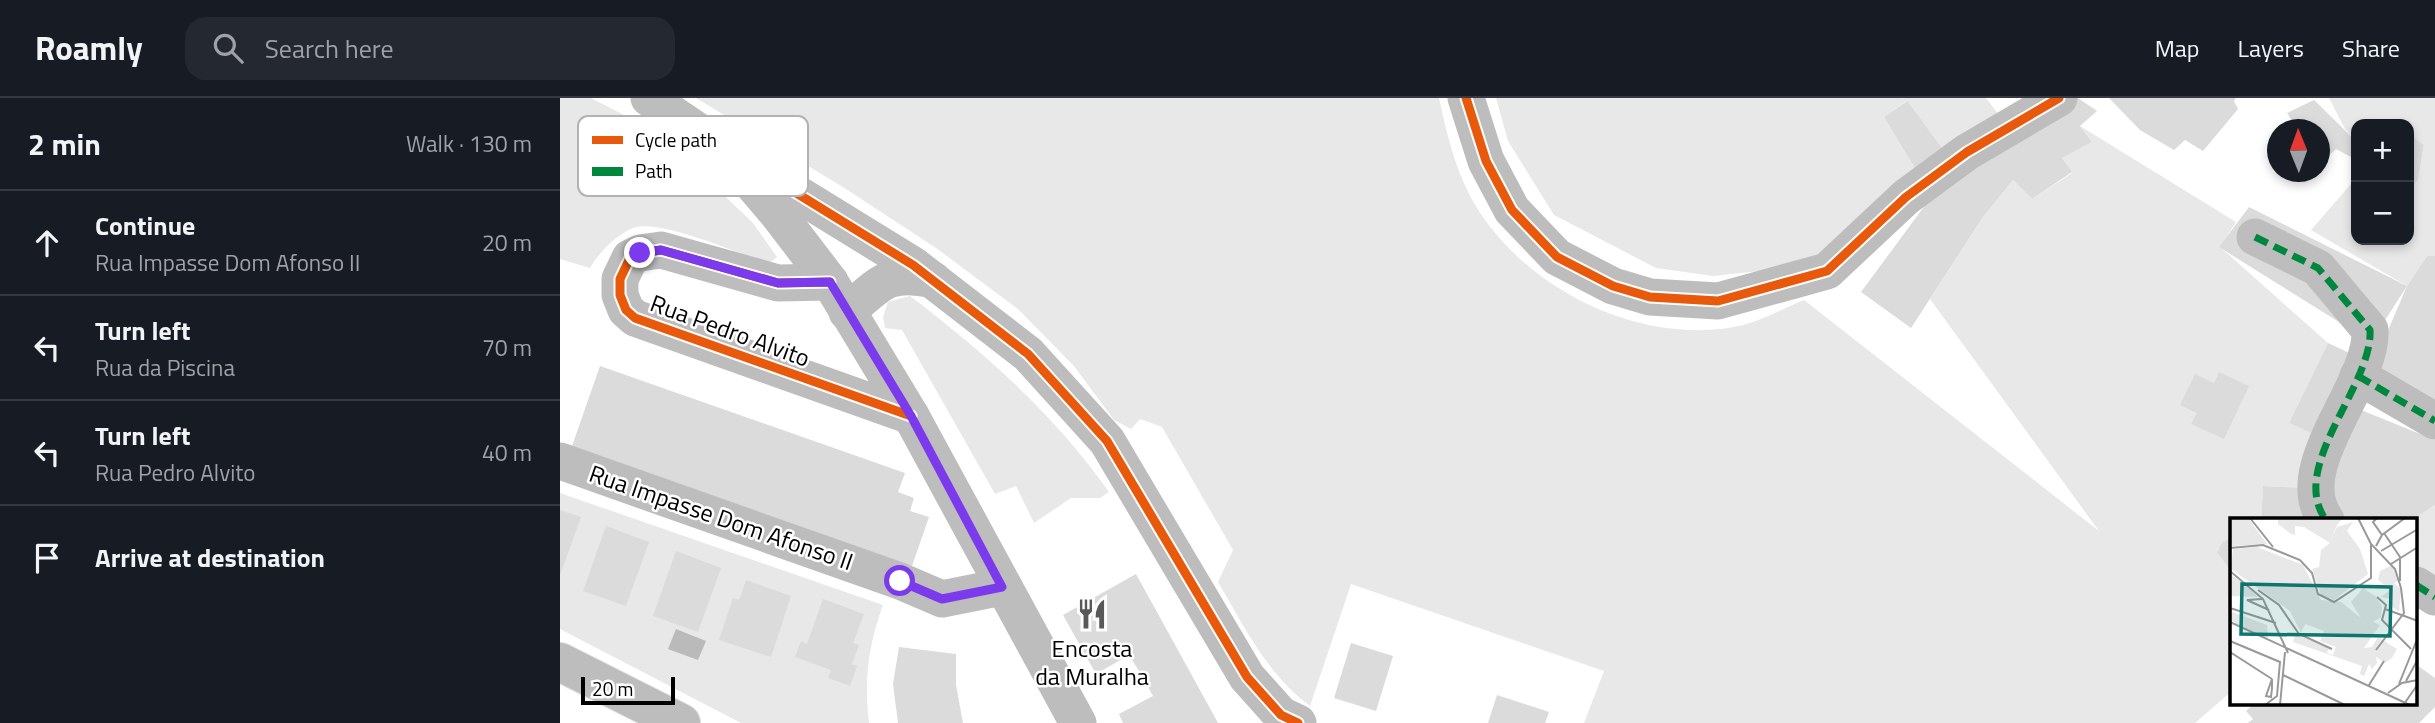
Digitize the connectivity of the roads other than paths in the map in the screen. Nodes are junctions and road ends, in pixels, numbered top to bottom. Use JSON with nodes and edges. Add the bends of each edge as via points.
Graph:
{"nodes":[{"id":1,"x":649,"y":98,"type":"edge"},
{"id":2,"x":1466,"y":98,"type":"edge"},
{"id":3,"x":2059,"y":98,"type":"edge"},
{"id":4,"x":676,"y":116,"type":"edge"},
{"id":5,"x":763,"y":196,"type":"edge"},
{"id":6,"x":802,"y":196,"type":"edge"},
{"id":7,"x":2255,"y":237,"type":"dead end"},
{"id":8,"x":933,"y":280,"type":"junction"},
{"id":9,"x":839,"y":297,"type":"junction"},
{"id":10,"x":2358,"y":376,"type":"junction"},
{"id":11,"x":911,"y":416,"type":"junction"},
{"id":12,"x":2435,"y":421,"type":"edge"},
{"id":13,"x":560,"y":461,"type":"edge"},
{"id":14,"x":2321,"y":504,"type":"edge"},
{"id":15,"x":2417,"y":586,"type":"edge"},
{"id":16,"x":1002,"y":587,"type":"junction"},
{"id":17,"x":2435,"y":597,"type":"edge"},
{"id":18,"x":560,"y":662,"type":"edge"},
{"id":19,"x":560,"y":675,"type":"edge"},
{"id":20,"x":560,"y":692,"type":"edge"},
{"id":21,"x":630,"y":713,"type":"edge"},
{"id":22,"x":681,"y":723,"type":"edge"},
{"id":23,"x":1078,"y":723,"type":"edge"},
{"id":24,"x":1298,"y":723,"type":"edge"}],
"edges":[{"from":1,"to":4,"type":"street"},
{"from":2,"to":3,"type":"street","via":[[1486,161],[1512,210],[1557,257],[1613,286],[1650,297],[1718,301],[1827,271],[1906,197],[1966,152]]},
{"from":5,"to":9,"type":"street"},
{"from":6,"to":8,"type":"street"},
{"from":7,"to":10,"type":"street","via":[[2318,268],[2370,330],[2371,342]]},
{"from":8,"to":9,"type":"street","via":[[906,274]]},
{"from":8,"to":24,"type":"street","via":[[1028,354],[1107,442],[1247,677],[1280,715]]},
{"from":9,"to":11,"type":"street"},
{"from":9,"to":11,"type":"street","name":"Rua Pedro Alvito","via":[[661,250],[630,258],[620,279],[626,310],[635,318]]},
{"from":10,"to":12,"type":"street"},
{"from":10,"to":14,"type":"street","via":[[2326,446]]},
{"from":11,"to":16,"type":"street"},
{"from":13,"to":16,"type":"street","name":"Rua Impasse Dom Afonso II","via":[[942,599]]},
{"from":15,"to":17,"type":"street"},
{"from":16,"to":23,"type":"street"},
{"from":18,"to":21,"type":"main road"},
{"from":19,"to":21,"type":"street","via":[[623,704]]},
{"from":20,"to":21,"type":"main road"},
{"from":21,"to":22,"type":"main road"}]}
